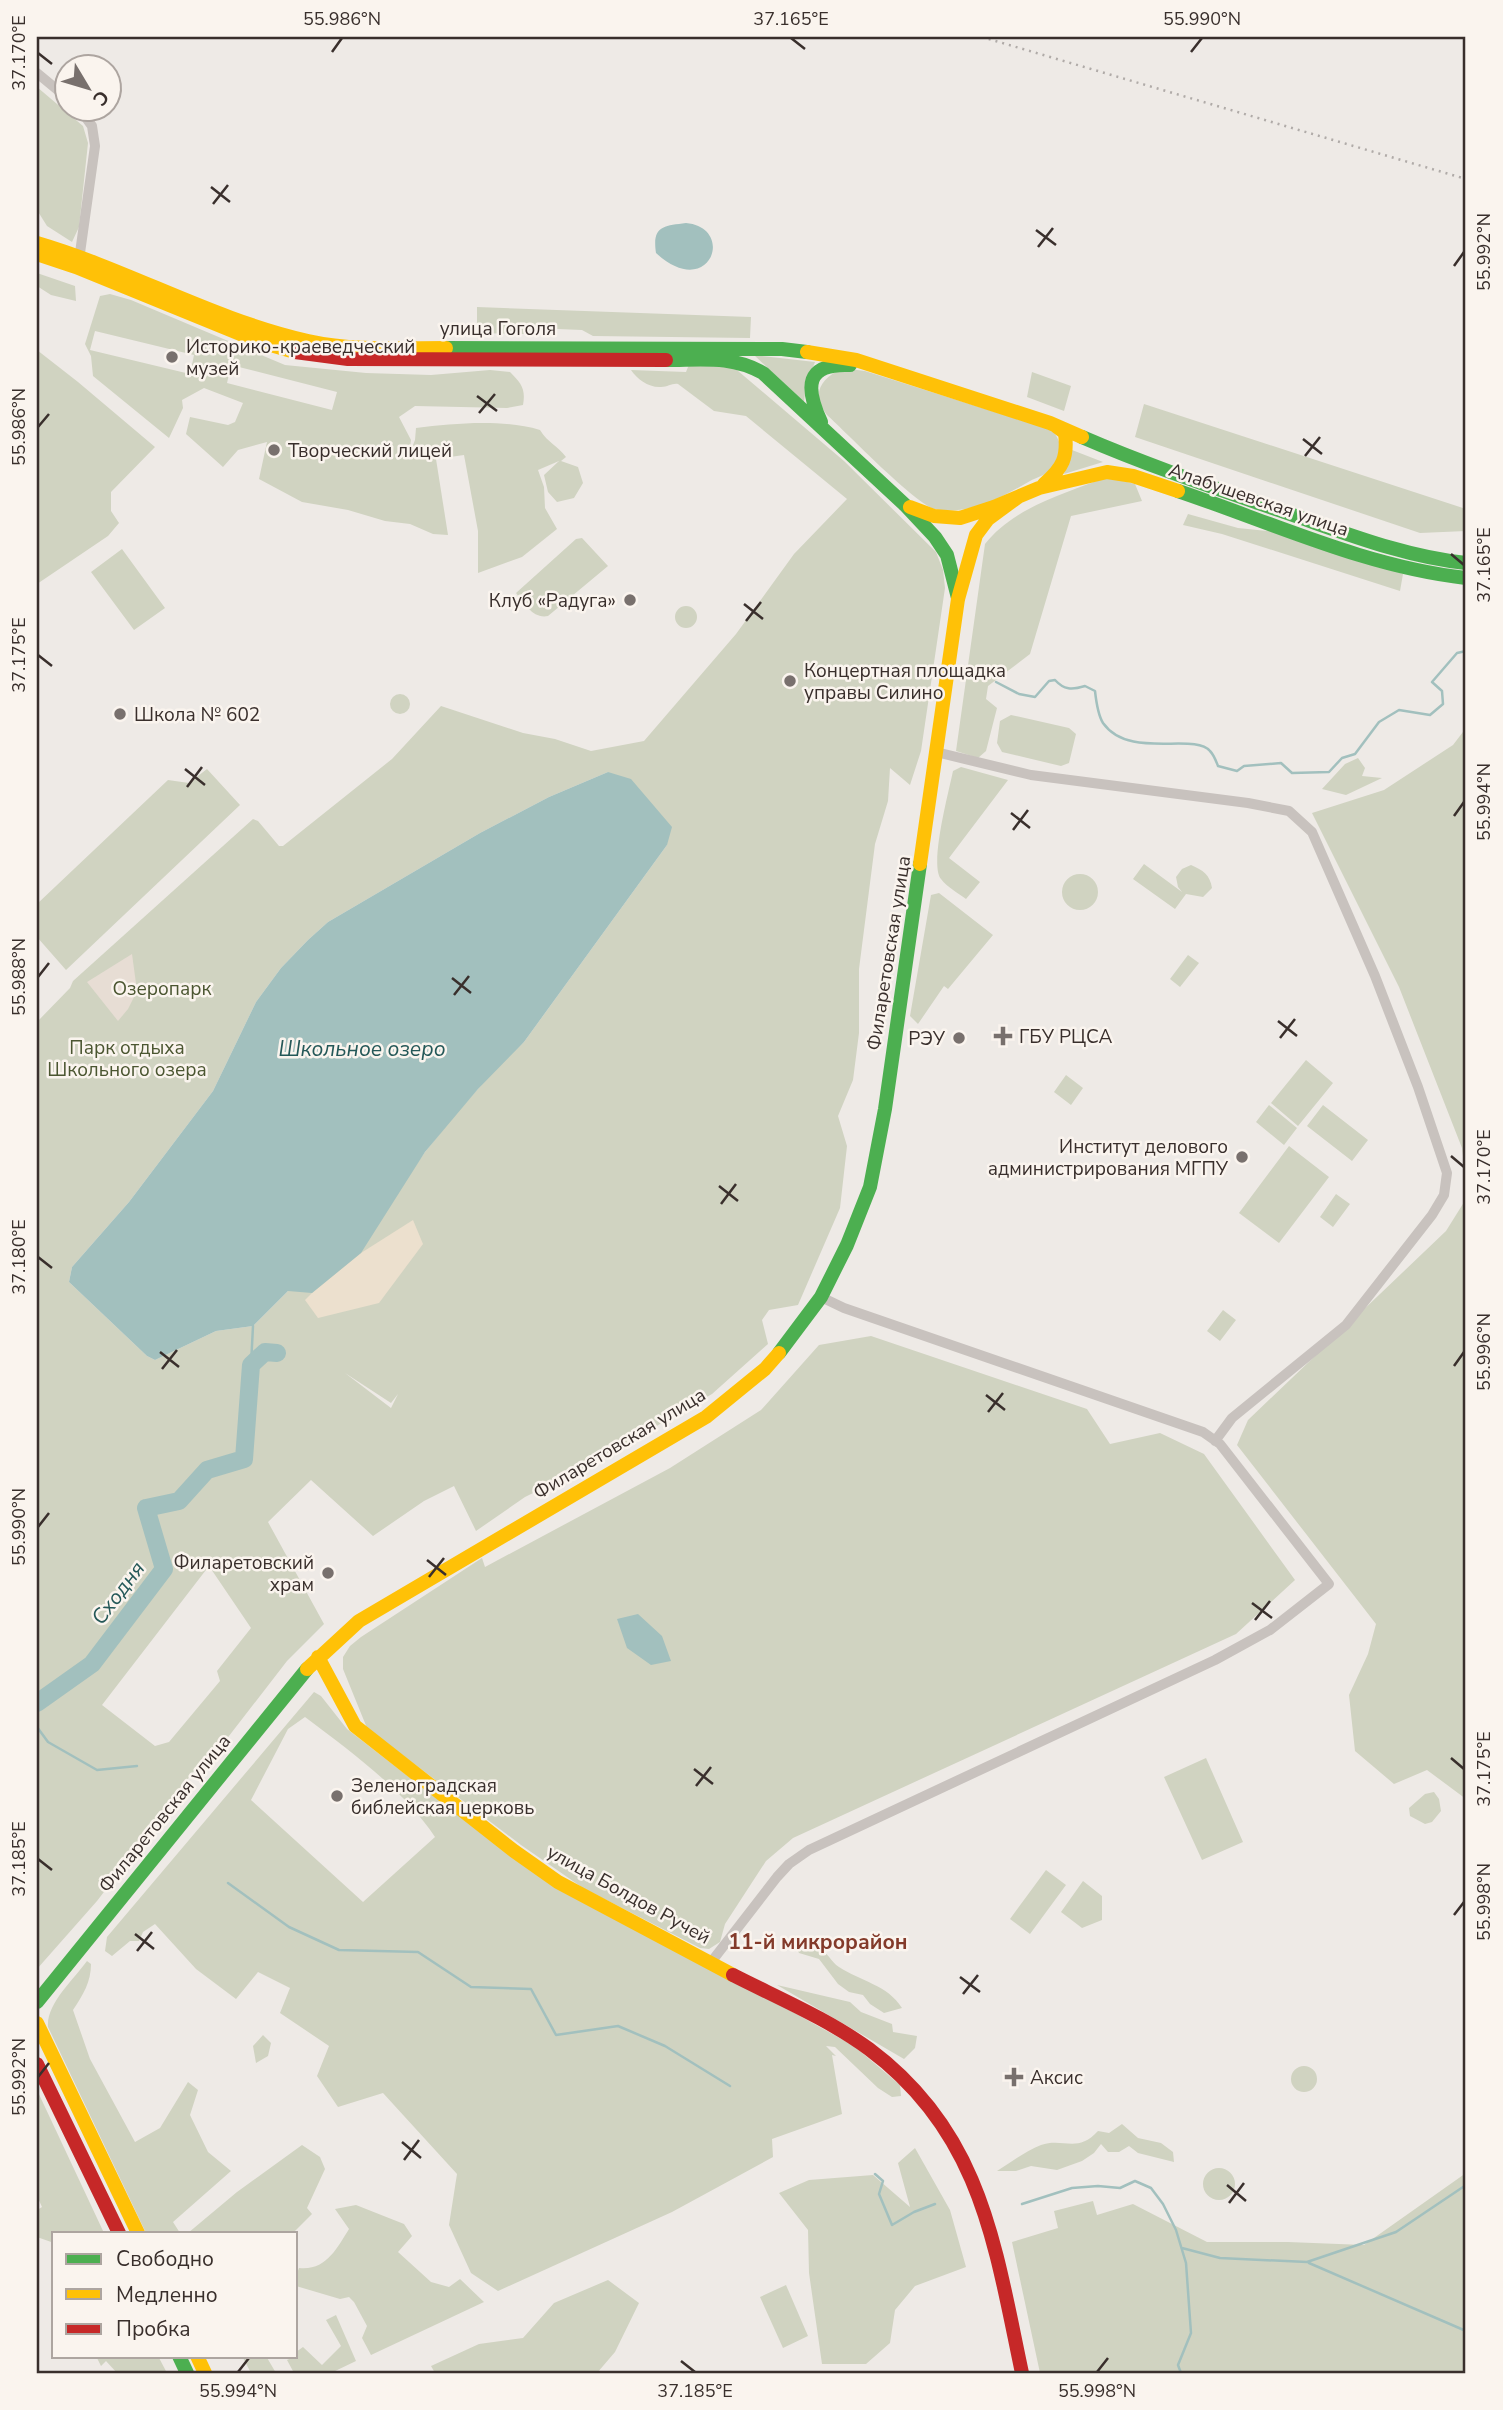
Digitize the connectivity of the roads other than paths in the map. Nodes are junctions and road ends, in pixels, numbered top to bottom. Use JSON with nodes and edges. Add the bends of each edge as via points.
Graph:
{"nodes":[{"id":1,"x":37,"y":73,"type":"edge"},
{"id":2,"x":52,"y":85,"type":"edge"},
{"id":3,"x":90,"y":122,"type":"edge"},
{"id":4,"x":37,"y":243,"type":"edge"},
{"id":5,"x":37,"y":254,"type":"edge"},
{"id":6,"x":78,"y":262,"type":"junction"},
{"id":7,"x":725,"y":348,"type":"joint"},
{"id":8,"x":872,"y":366,"type":"junction"},
{"id":9,"x":1050,"y":423,"type":"junction"},
{"id":10,"x":827,"y":431,"type":"junction"},
{"id":11,"x":1039,"y":488,"type":"junction"},
{"id":12,"x":1018,"y":497,"type":"junction"},
{"id":13,"x":905,"y":505,"type":"junction"},
{"id":14,"x":1466,"y":563,"type":"edge"},
{"id":15,"x":1466,"y":578,"type":"edge"},
{"id":16,"x":958,"y":599,"type":"junction"},
{"id":17,"x":936,"y":752,"type":"junction"},
{"id":18,"x":821,"y":1297,"type":"junction"},
{"id":19,"x":1215,"y":1441,"type":"junction"},
{"id":20,"x":318,"y":1657,"type":"junction"},
{"id":21,"x":712,"y":1961,"type":"junction"},
{"id":22,"x":40,"y":1996,"type":"edge"},
{"id":23,"x":40,"y":2029,"type":"edge"},
{"id":24,"x":37,"y":2064,"type":"edge"},
{"id":25,"x":119,"y":2232,"type":"edge"},
{"id":26,"x":138,"y":2232,"type":"edge"},
{"id":27,"x":1022,"y":2373,"type":"edge"}],
"edges":[{"from":1,"to":2,"type":"street"},
{"from":3,"to":6,"type":"street","via":[[96,146]]},
{"from":4,"to":6,"type":"street","name":"улица Гоголя"},
{"from":5,"to":6,"type":"street","name":"улица Гоголя"},
{"from":6,"to":7,"type":"street","name":"улица Гоголя","via":[[265,331],[316,344],[350,348]]},
{"from":6,"to":10,"type":"street","name":"Алабушевская улица","via":[[260,342],[314,355],[745,363],[763,373]]},
{"from":7,"to":8,"type":"street","name":"Алабушевская улица","via":[[826,354]]},
{"from":8,"to":9,"type":"street","name":"Алабушевская улица"},
{"from":8,"to":10,"type":"street","name":"Алабушевская улица","via":[[830,365],[817,373],[811,397]]},
{"from":9,"to":11,"type":"street","name":"Алабушевская улица","via":[[1065,433],[1068,454],[1062,470]]},
{"from":9,"to":14,"type":"street","name":"Алабушевская улица","via":[[1208,487],[1363,539]]},
{"from":10,"to":13,"type":"street","name":"Алабушевская улица"},
{"from":11,"to":12,"type":"street","name":"Алабушевская улица"},
{"from":11,"to":15,"type":"street","name":"Алабушевская улица","via":[[1107,472],[1133,476],[1375,560]]},
{"from":12,"to":13,"type":"street","name":"Алабушевская улица","via":[[960,518],[934,516]]},
{"from":12,"to":16,"type":"street","name":"Филаретовская улица","via":[[988,519],[976,535]]},
{"from":13,"to":16,"type":"street","name":"Филаретовская улица","via":[[947,555]]},
{"from":16,"to":17,"type":"street","name":"Филаретовская улица"},
{"from":17,"to":18,"type":"street","name":"Филаретовская улица","via":[[870,1187]]},
{"from":17,"to":19,"type":"street","via":[[1031,775],[1289,811],[1312,832],[1376,976],[1447,1173],[1444,1195],[1346,1325],[1232,1418]]},
{"from":18,"to":19,"type":"street","via":[[1203,1432]]},
{"from":18,"to":20,"type":"street","name":"Филаретовская улица","via":[[765,1369],[706,1417],[359,1621]]},
{"from":19,"to":21,"type":"street","via":[[1329,1584],[1270,1630],[1215,1660],[809,1850],[783,1870]]},
{"from":20,"to":21,"type":"street","name":"улица Болдов Ручей","via":[[355,1726],[464,1812],[558,1882]]},
{"from":20,"to":22,"type":"street","name":"Филаретовская улица"},
{"from":21,"to":27,"type":"street","name":"улица Болдов Ручей","via":[[862,2044],[891,2066],[928,2106],[960,2152],[981,2198]]},
{"from":22,"to":23,"type":"street"},
{"from":23,"to":26,"type":"street"},
{"from":24,"to":25,"type":"street"}]}
